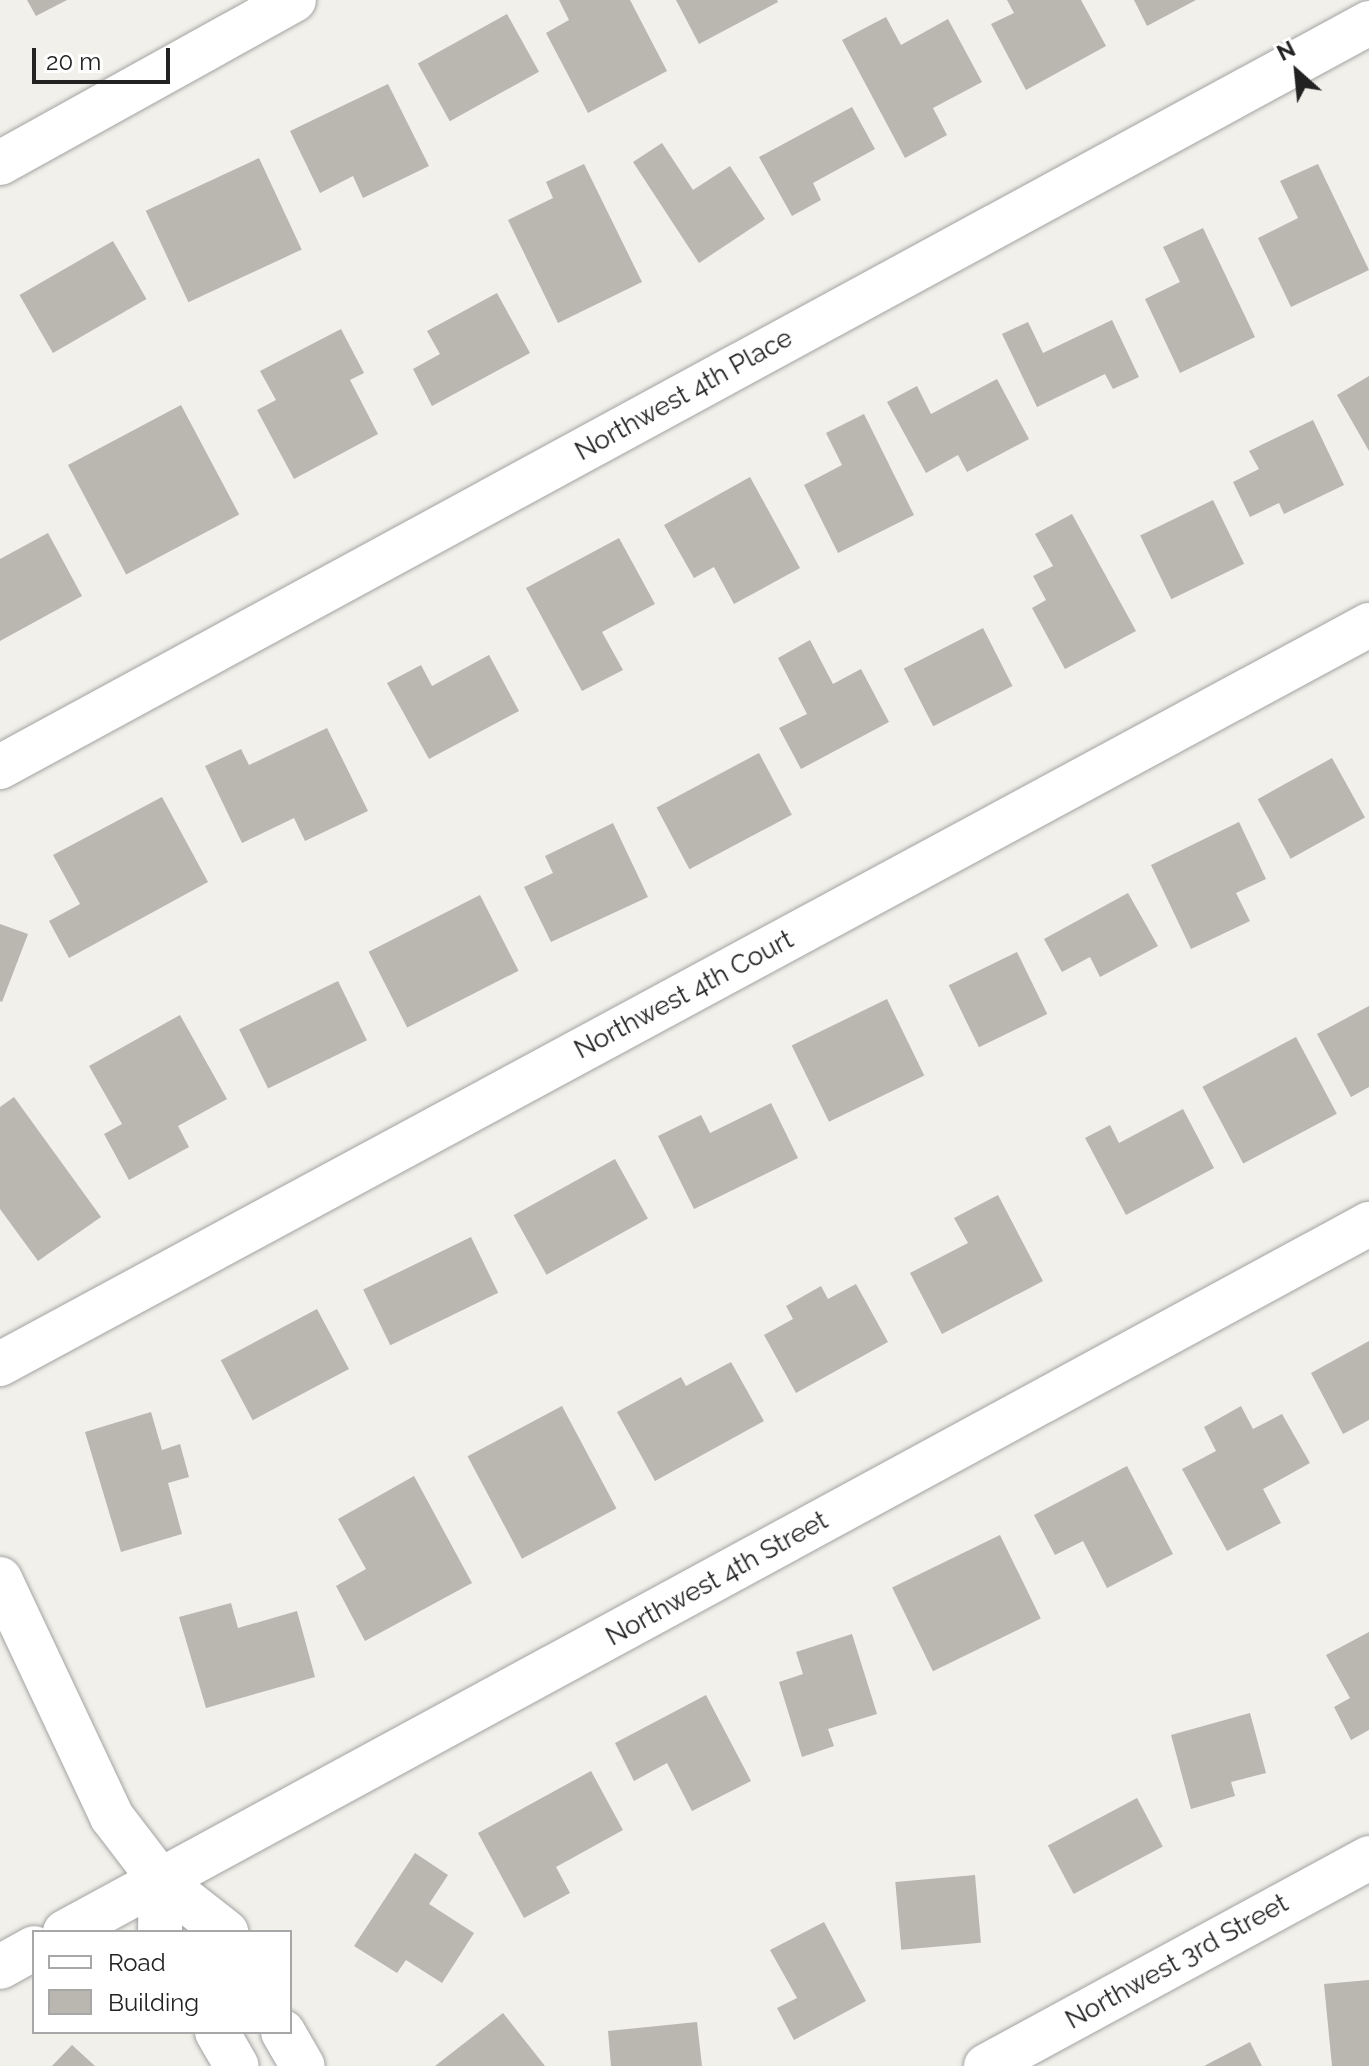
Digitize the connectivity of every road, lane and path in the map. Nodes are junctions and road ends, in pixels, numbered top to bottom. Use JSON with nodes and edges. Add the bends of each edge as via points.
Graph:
{"nodes":[{"id":1,"x":294,"y":0,"type":"edge"},
{"id":2,"x":1369,"y":23,"type":"edge"},
{"id":3,"x":0,"y":163,"type":"edge"},
{"id":4,"x":1369,"y":625,"type":"edge"},
{"id":5,"x":0,"y":767,"type":"edge"},
{"id":6,"x":1369,"y":1224,"type":"edge"},
{"id":7,"x":0,"y":1364,"type":"edge"},
{"id":8,"x":0,"y":1579,"type":"edge"},
{"id":9,"x":1369,"y":1858,"type":"edge"},
{"id":10,"x":161,"y":1881,"type":"junction"},
{"id":11,"x":69,"y":1930,"type":"edge"},
{"id":12,"x":160,"y":1930,"type":"edge"},
{"id":13,"x":223,"y":1930,"type":"edge"},
{"id":14,"x":32,"y":1949,"type":"edge"},
{"id":15,"x":0,"y":1967,"type":"edge"},
{"id":16,"x":218,"y":2034,"type":"edge"},
{"id":17,"x":284,"y":2034,"type":"edge"},
{"id":18,"x":237,"y":2066,"type":"edge"},
{"id":19,"x":303,"y":2066,"type":"edge"},
{"id":20,"x":986,"y":2066,"type":"edge"}],
"edges":[{"from":1,"to":3,"type":"street"},
{"from":2,"to":5,"type":"street","name":"Northwest 4th Place"},
{"from":4,"to":7,"type":"street","name":"Northwest 4th Court"},
{"from":6,"to":10,"type":"street","name":"Northwest 4th Street"},
{"from":8,"to":10,"type":"street","via":[[112,1817]]},
{"from":9,"to":20,"type":"street","name":"Northwest 3rd Street"},
{"from":10,"to":11,"type":"street","name":"Northwest 4th Street"},
{"from":10,"to":12,"type":"street"},
{"from":10,"to":13,"type":"street"},
{"from":14,"to":15,"type":"street"},
{"from":16,"to":18,"type":"street"},
{"from":17,"to":19,"type":"street"}]}
